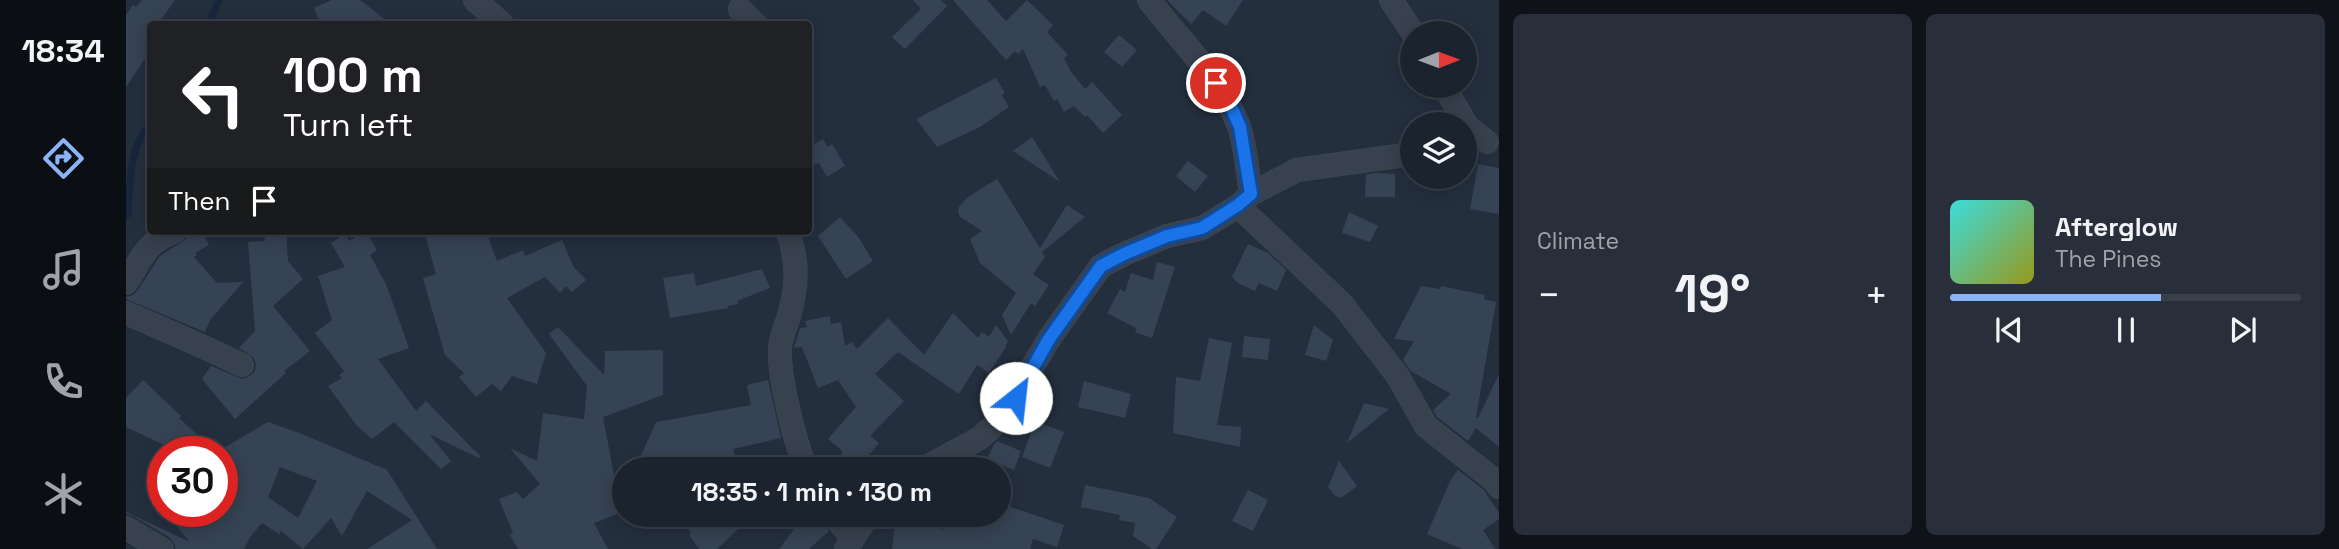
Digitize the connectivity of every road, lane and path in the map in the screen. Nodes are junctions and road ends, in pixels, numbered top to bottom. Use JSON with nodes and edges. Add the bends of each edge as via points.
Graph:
{"nodes":[{"id":1,"x":475,"y":0,"type":"edge"},
{"id":2,"x":1149,"y":0,"type":"edge"},
{"id":3,"x":1391,"y":0,"type":"edge"},
{"id":4,"x":499,"y":21,"type":"edge"},
{"id":5,"x":1405,"y":21,"type":"edge"},
{"id":6,"x":1451,"y":98,"type":"edge"},
{"id":7,"x":1484,"y":143,"type":"edge"},
{"id":8,"x":1400,"y":156,"type":"edge"},
{"id":9,"x":1244,"y":200,"type":"junction"},
{"id":10,"x":166,"y":235,"type":"edge"},
{"id":11,"x":789,"y":235,"type":"edge"},
{"id":12,"x":126,"y":283,"type":"edge"},
{"id":13,"x":126,"y":313,"type":"edge"},
{"id":14,"x":242,"y":365,"type":"dead end"},
{"id":15,"x":803,"y":457,"type":"edge"},
{"id":16,"x":946,"y":457,"type":"edge"},
{"id":17,"x":1499,"y":487,"type":"edge"},
{"id":18,"x":840,"y":527,"type":"edge"},
{"id":19,"x":860,"y":527,"type":"edge"},
{"id":20,"x":126,"y":528,"type":"edge"},
{"id":21,"x":849,"y":543,"type":"edge"},
{"id":22,"x":162,"y":549,"type":"edge"}],
"edges":[{"from":1,"to":4,"type":"street"},
{"from":2,"to":9,"type":"street","via":[[1230,104],[1240,127]]},
{"from":3,"to":5,"type":"street"},
{"from":6,"to":7,"type":"street","via":[[1467,126]]},
{"from":8,"to":9,"type":"street","via":[[1297,170]]},
{"from":9,"to":16,"type":"street","via":[[1202,228],[1167,236],[1101,266],[1049,339],[1003,417],[974,442]]},
{"from":9,"to":17,"type":"street","via":[[1342,304],[1397,375],[1426,426]]},
{"from":10,"to":12,"type":"street","via":[[144,251]]},
{"from":11,"to":15,"type":"street","via":[[797,273],[780,345],[780,367]]},
{"from":13,"to":14,"type":"street"},
{"from":18,"to":21,"type":"street"},
{"from":19,"to":21,"type":"street"},
{"from":20,"to":22,"type":"street"}]}
